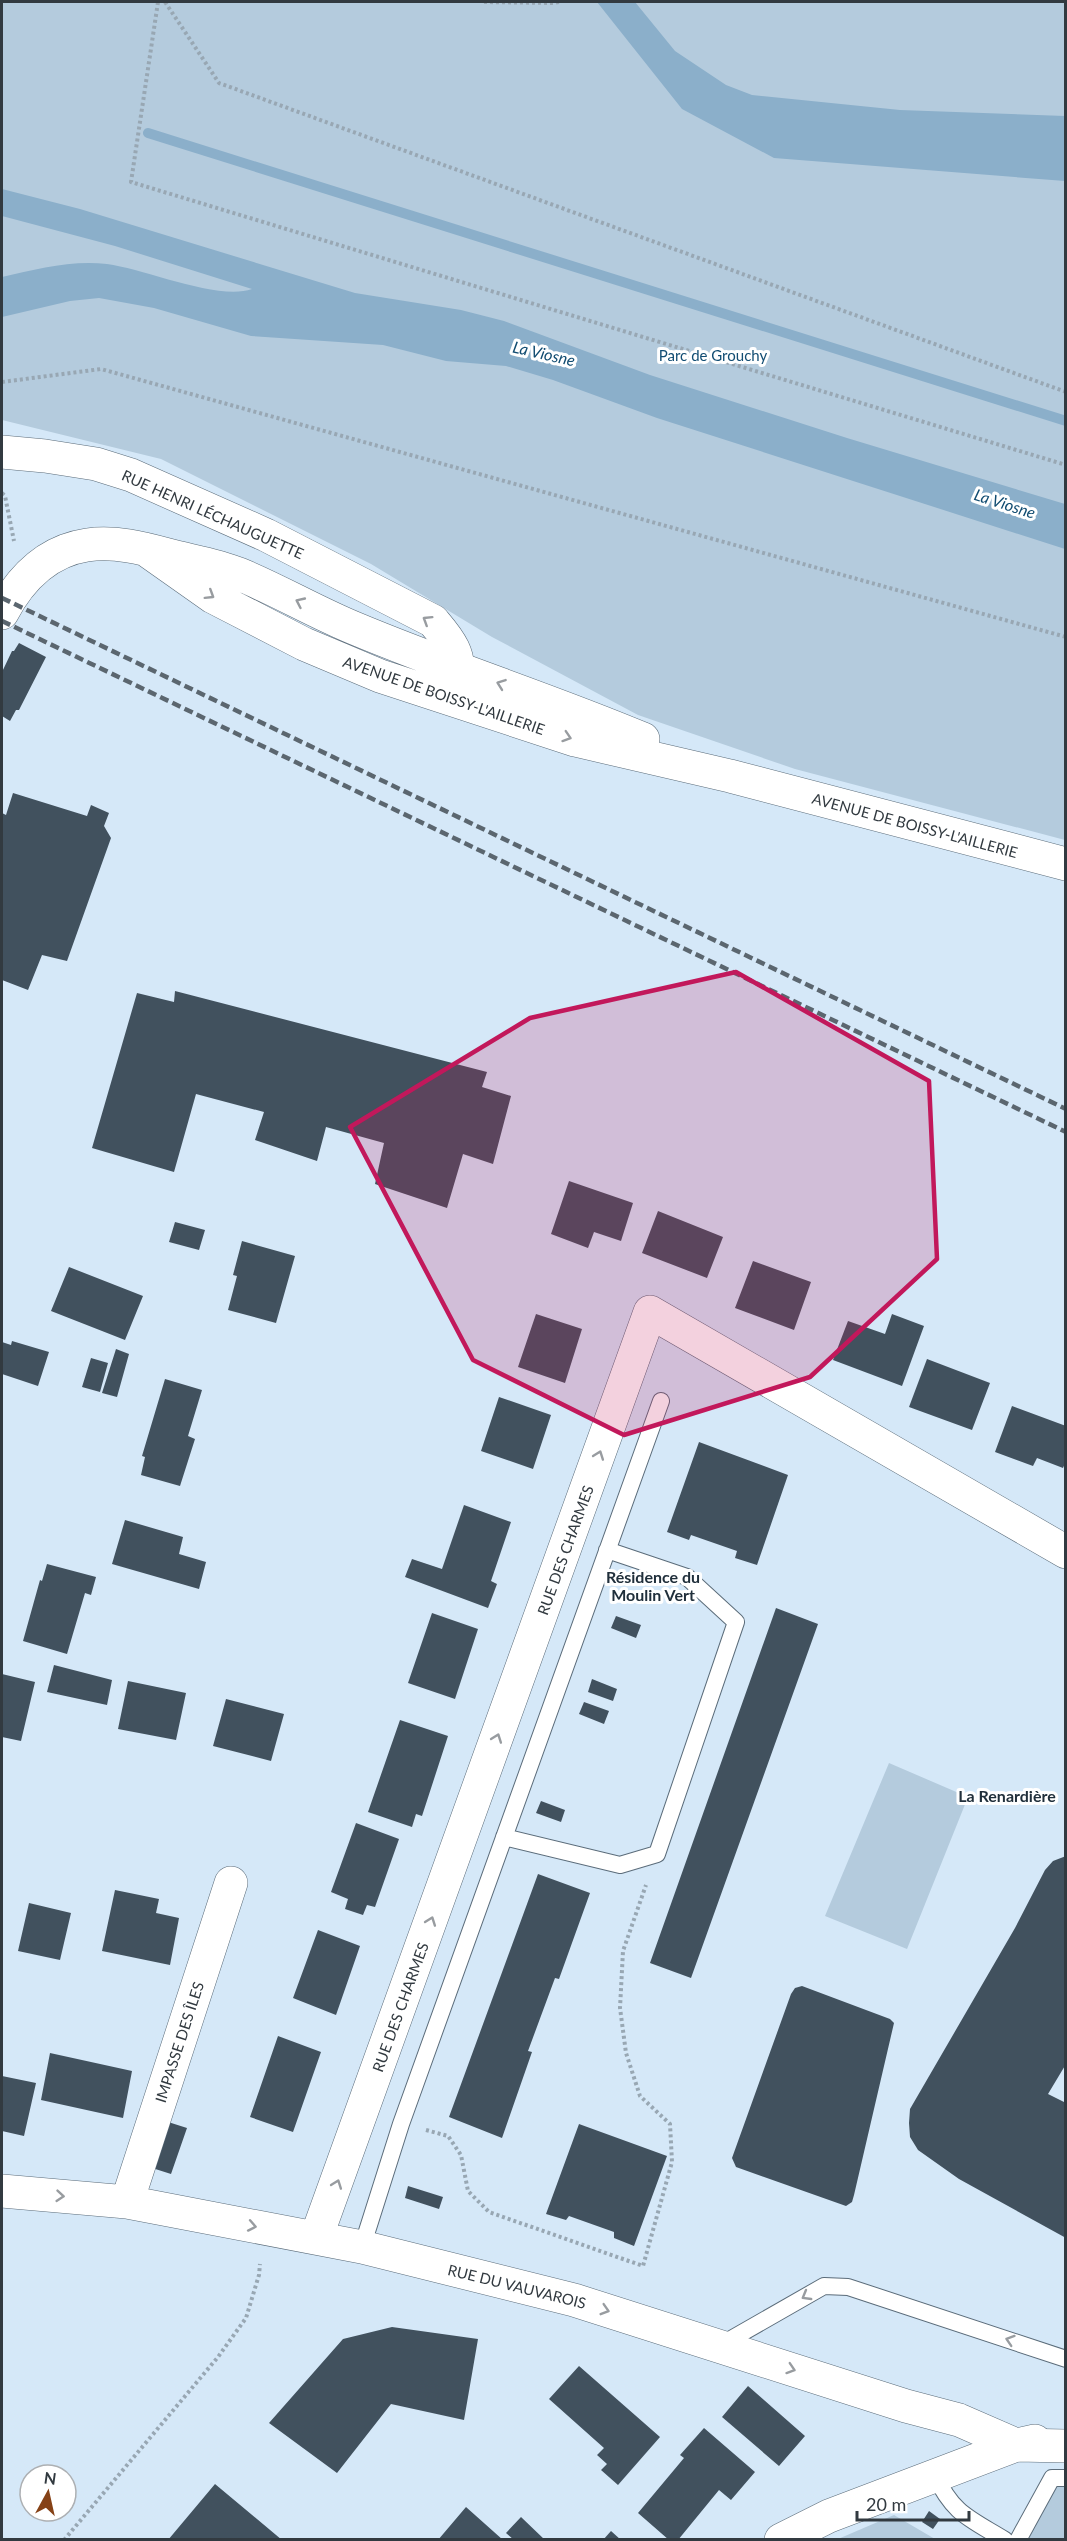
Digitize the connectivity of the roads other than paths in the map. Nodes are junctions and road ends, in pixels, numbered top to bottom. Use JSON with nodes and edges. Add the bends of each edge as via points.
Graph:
{"nodes":[{"id":1,"x":2,"y":452,"type":"edge"},
{"id":2,"x":145,"y":549,"type":"junction"},
{"id":3,"x":348,"y":578,"type":"junction"},
{"id":4,"x":2,"y":613,"type":"edge"},
{"id":5,"x":352,"y":628,"type":"junction"},
{"id":6,"x":456,"y":667,"type":"junction"},
{"id":7,"x":380,"y":676,"type":"junction"},
{"id":8,"x":432,"y":692,"type":"junction"},
{"id":9,"x":730,"y":776,"type":"junction"},
{"id":10,"x":1065,"y":864,"type":"edge"},
{"id":11,"x":661,"y":1401,"type":"dead end"},
{"id":12,"x":608,"y":1550,"type":"junction"},
{"id":13,"x":1065,"y":1552,"type":"edge"},
{"id":14,"x":504,"y":1837,"type":"junction"},
{"id":15,"x":231,"y":1883,"type":"dead end"},
{"id":16,"x":2,"y":2191,"type":"edge"},
{"id":17,"x":127,"y":2202,"type":"junction"},
{"id":18,"x":316,"y":2238,"type":"junction"},
{"id":19,"x":362,"y":2247,"type":"junction"},
{"id":20,"x":718,"y":2346,"type":"junction"},
{"id":21,"x":1065,"y":2359,"type":"edge"},
{"id":22,"x":1065,"y":2434,"type":"edge"},
{"id":23,"x":1016,"y":2445,"type":"junction"},
{"id":24,"x":1065,"y":2446,"type":"edge"},
{"id":25,"x":935,"y":2475,"type":"junction"},
{"id":26,"x":1065,"y":2478,"type":"edge"},
{"id":27,"x":781,"y":2540,"type":"edge"},
{"id":28,"x":1005,"y":2540,"type":"edge"},
{"id":29,"x":1018,"y":2540,"type":"edge"}],
"edges":[{"from":1,"to":3,"type":"street","name":"RUE HENRI LÉCHAUGUETTE","via":[[96,464],[131,475],[266,535]]},
{"from":2,"to":4,"type":"street","name":"AVENUE DE BOISSY-L'AILLERIE","via":[[86,545],[62,553],[39,565],[21,582]]},
{"from":5,"to":2,"type":"street","name":"AVENUE DE BOISSY-L'AILLERIE","one_way":true,"via":[[237,573]]},
{"from":2,"to":7,"type":"street","name":"AVENUE DE BOISSY-L'AILLERIE","one_way":true,"via":[[213,597],[304,644]]},
{"from":3,"to":5,"type":"street"},
{"from":6,"to":3,"type":"street","name":"RUE HENRI LÉCHAUGUETTE","one_way":true,"via":[[452,644],[433,621]]},
{"from":5,"to":6,"type":"street","name":"AVENUE DE BOISSY-L'AILLERIE"},
{"from":5,"to":7,"type":"street"},
{"from":6,"to":8,"type":"street","via":[[453,676]]},
{"from":9,"to":6,"type":"street","name":"AVENUE DE BOISSY-L'AILLERIE","one_way":true},
{"from":7,"to":8,"type":"street","name":"AVENUE DE BOISSY-L'AILLERIE"},
{"from":8,"to":9,"type":"street","name":"AVENUE DE BOISSY-L'AILLERIE","one_way":true,"via":[[575,740]]},
{"from":9,"to":10,"type":"street","name":"AVENUE DE BOISSY-L'AILLERIE"},
{"from":11,"to":12,"type":"lane"},
{"from":12,"to":14,"type":"lane"},
{"from":12,"to":14,"type":"lane","via":[[687,1577],[735,1622],[657,1854],[620,1865]]},
{"from":18,"to":13,"type":"street","name":"RUE DES CHARMES","one_way":true,"via":[[650,1312]]},
{"from":14,"to":19,"type":"lane","via":[[401,2124]]},
{"from":15,"to":17,"type":"street","name":"IMPASSE DES ÎLES"},
{"from":16,"to":17,"type":"street","name":"RUE DU VAUVAROIS","one_way":true},
{"from":17,"to":18,"type":"street","name":"RUE DU VAUVAROIS","one_way":true},
{"from":18,"to":19,"type":"street","name":"RUE DU VAUVAROIS"},
{"from":19,"to":20,"type":"street","name":"RUE DU VAUVAROIS","one_way":true,"via":[[574,2300]]},
{"from":21,"to":20,"type":"lane","one_way":true,"via":[[848,2287],[824,2286]]},
{"from":20,"to":23,"type":"street","name":"RUE DU VAUVAROIS","one_way":true,"via":[[959,2420]]},
{"from":22,"to":23,"type":"street"},
{"from":23,"to":24,"type":"street"},
{"from":23,"to":25,"type":"street"},
{"from":25,"to":27,"type":"street","via":[[830,2516]]},
{"from":25,"to":28,"type":"lane","via":[[958,2512]]},
{"from":26,"to":29,"type":"lane","via":[[1052,2478]]}]}
